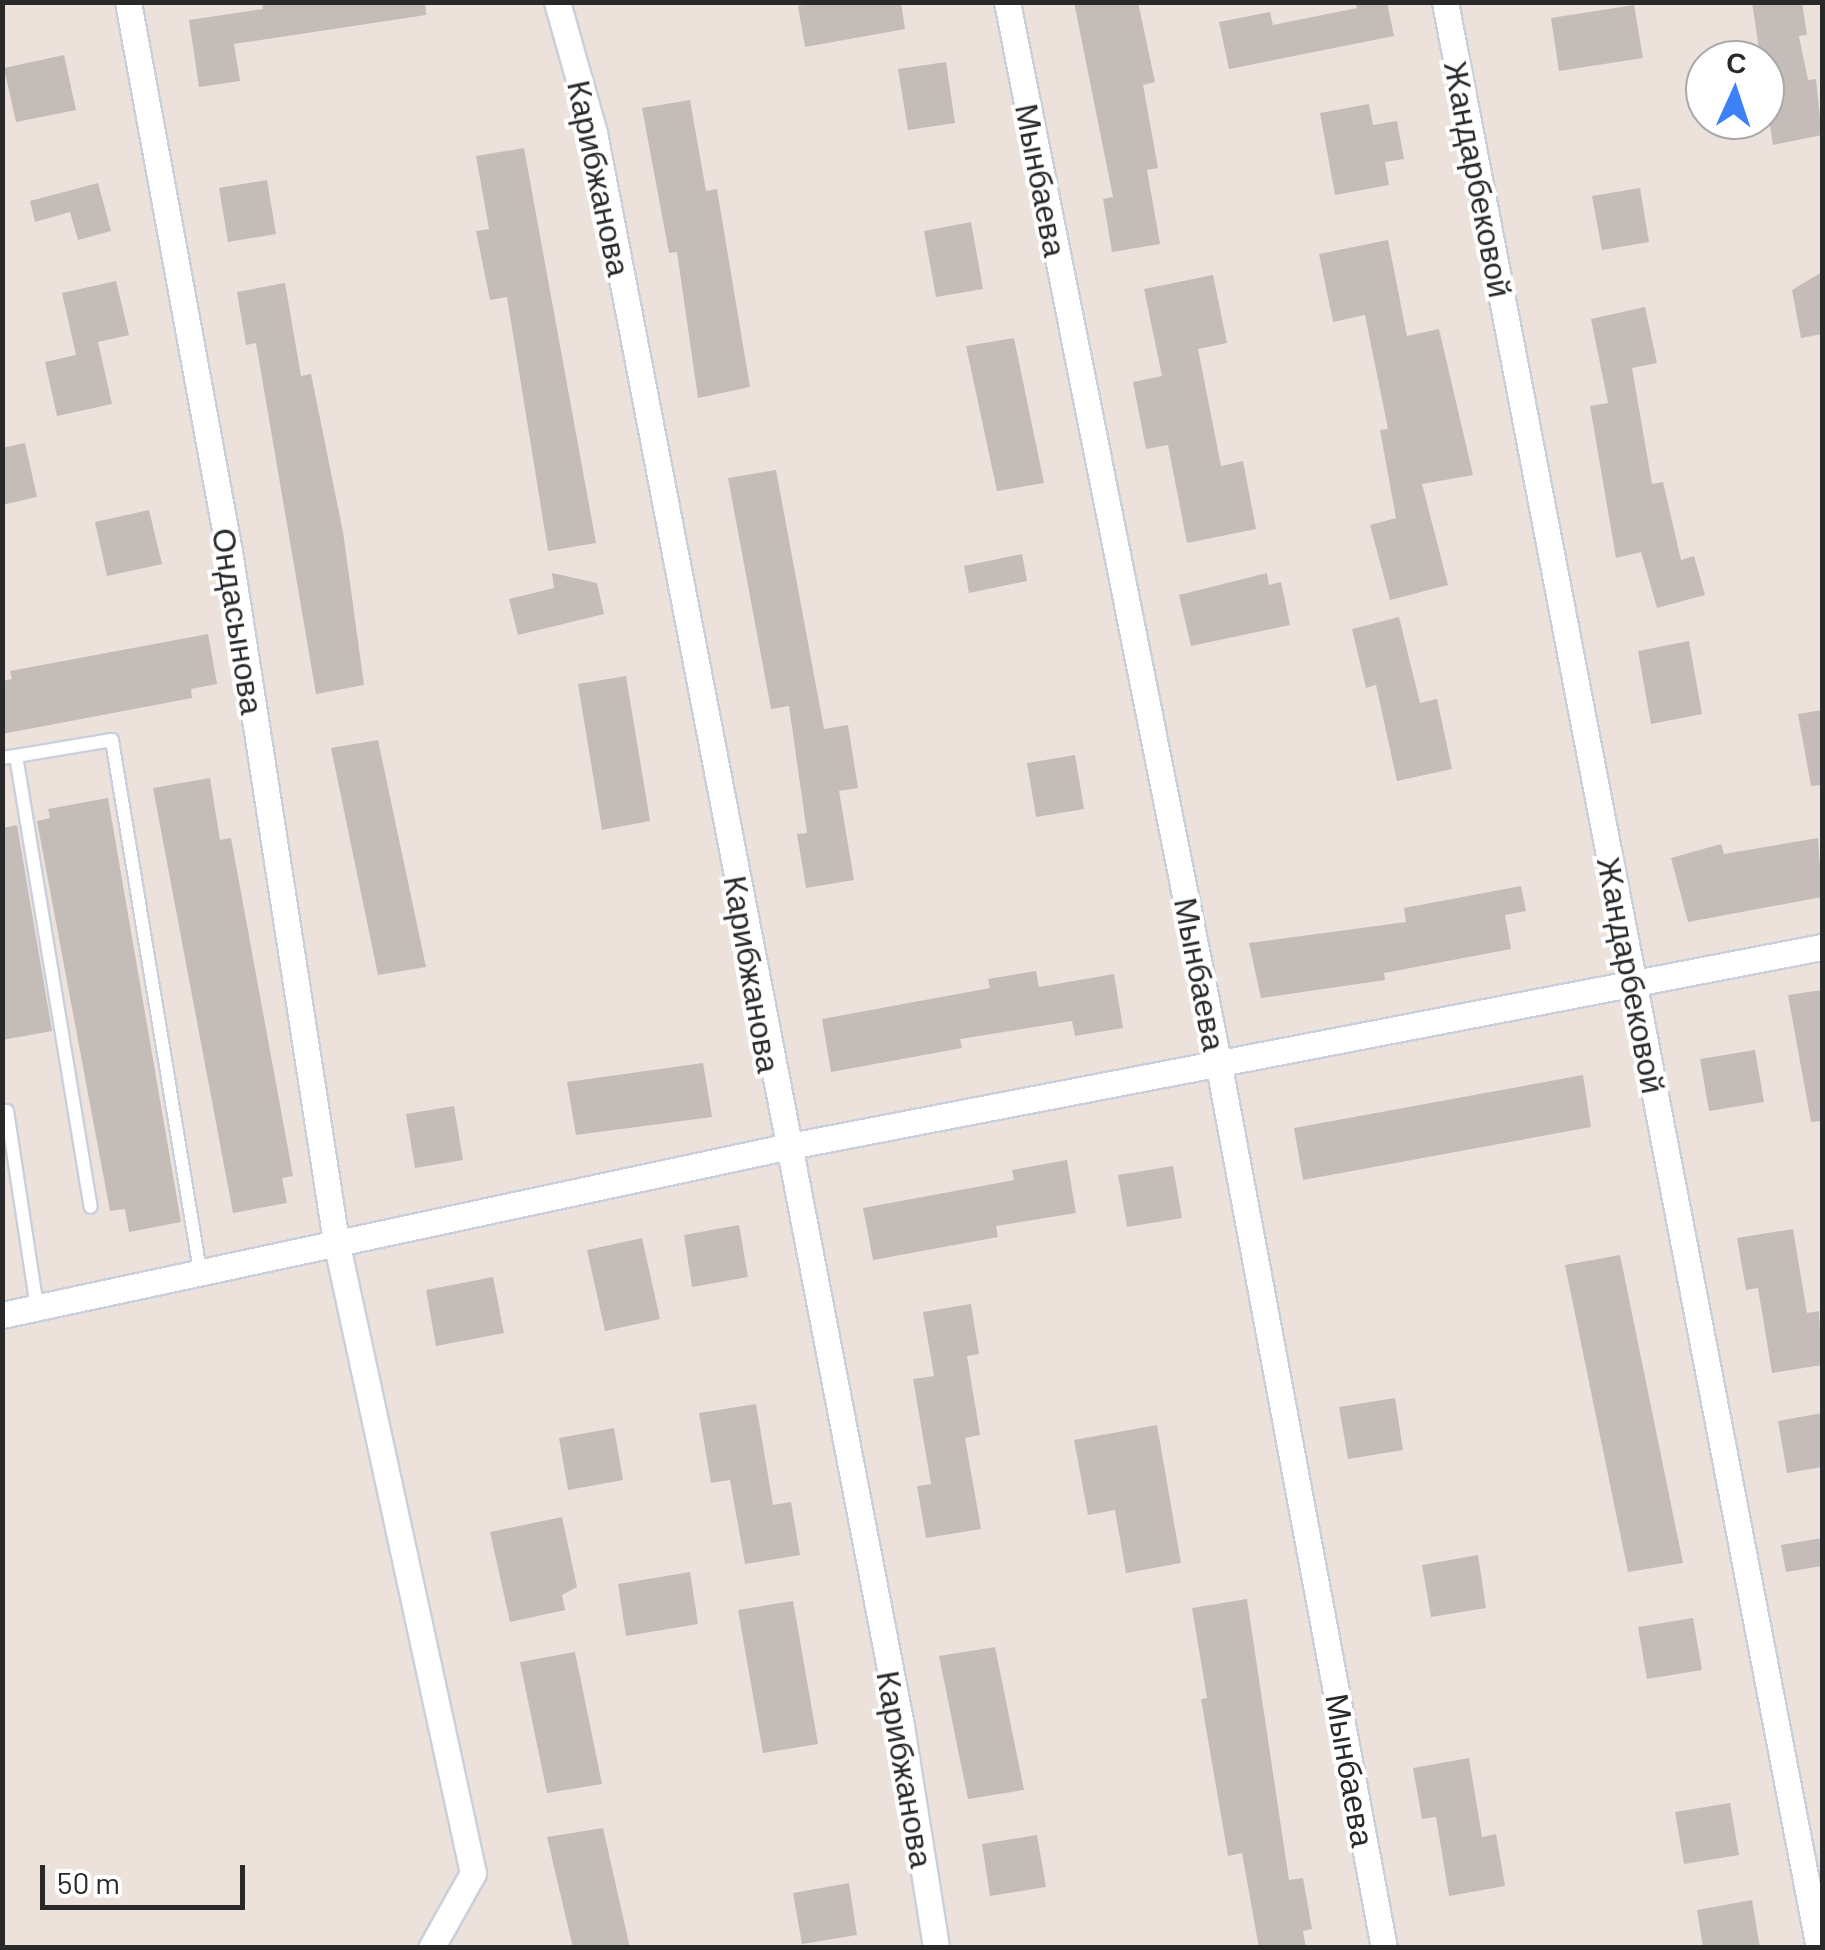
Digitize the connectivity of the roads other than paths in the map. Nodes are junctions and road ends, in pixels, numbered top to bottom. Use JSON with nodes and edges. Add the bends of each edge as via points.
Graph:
{"nodes":[{"id":1,"x":128,"y":2,"type":"edge"},
{"id":2,"x":557,"y":2,"type":"edge"},
{"id":3,"x":1007,"y":2,"type":"edge"},
{"id":4,"x":1446,"y":2,"type":"edge"},
{"id":5,"x":9,"y":757,"type":"edge"},
{"id":6,"x":1822,"y":947,"type":"edge"},
{"id":7,"x":1634,"y":981,"type":"junction"},
{"id":8,"x":1218,"y":1061,"type":"junction"},
{"id":9,"x":8,"y":1111,"type":"dead end"},
{"id":10,"x":784,"y":1147,"type":"junction"},
{"id":11,"x":91,"y":1207,"type":"dead end"},
{"id":12,"x":336,"y":1241,"type":"junction"},
{"id":13,"x":200,"y":1271,"type":"junction"},
{"id":14,"x":38,"y":1307,"type":"junction"},
{"id":15,"x":2,"y":1314,"type":"edge"},
{"id":16,"x":431,"y":1948,"type":"edge"},
{"id":17,"x":936,"y":1948,"type":"edge"},
{"id":18,"x":1384,"y":1948,"type":"edge"},
{"id":19,"x":1818,"y":1948,"type":"edge"}],
"edges":[{"from":1,"to":12,"type":"street","name":"Ондасынова","via":[[229,551]]},
{"from":2,"to":10,"type":"street","name":"Карибжанова","via":[[594,133]]},
{"from":3,"to":8,"type":"street","name":"Мынбаева"},
{"from":4,"to":7,"type":"street","name":"Жандарбековой"},
{"from":5,"to":11,"type":"lane"},
{"from":5,"to":13,"type":"lane","via":[[112,740]]},
{"from":6,"to":7,"type":"street"},
{"from":7,"to":8,"type":"street"},
{"from":7,"to":19,"type":"street","name":"Жандарбековой"},
{"from":8,"to":10,"type":"street"},
{"from":8,"to":18,"type":"street","name":"Мынбаева"},
{"from":9,"to":14,"type":"lane"},
{"from":10,"to":12,"type":"street"},
{"from":10,"to":17,"type":"street","name":"Карибжанова","via":[[901,1726]]},
{"from":12,"to":13,"type":"street"},
{"from":12,"to":16,"type":"street","name":"Ондасынова","via":[[473,1873]]},
{"from":13,"to":14,"type":"street"},
{"from":14,"to":15,"type":"street"}]}
